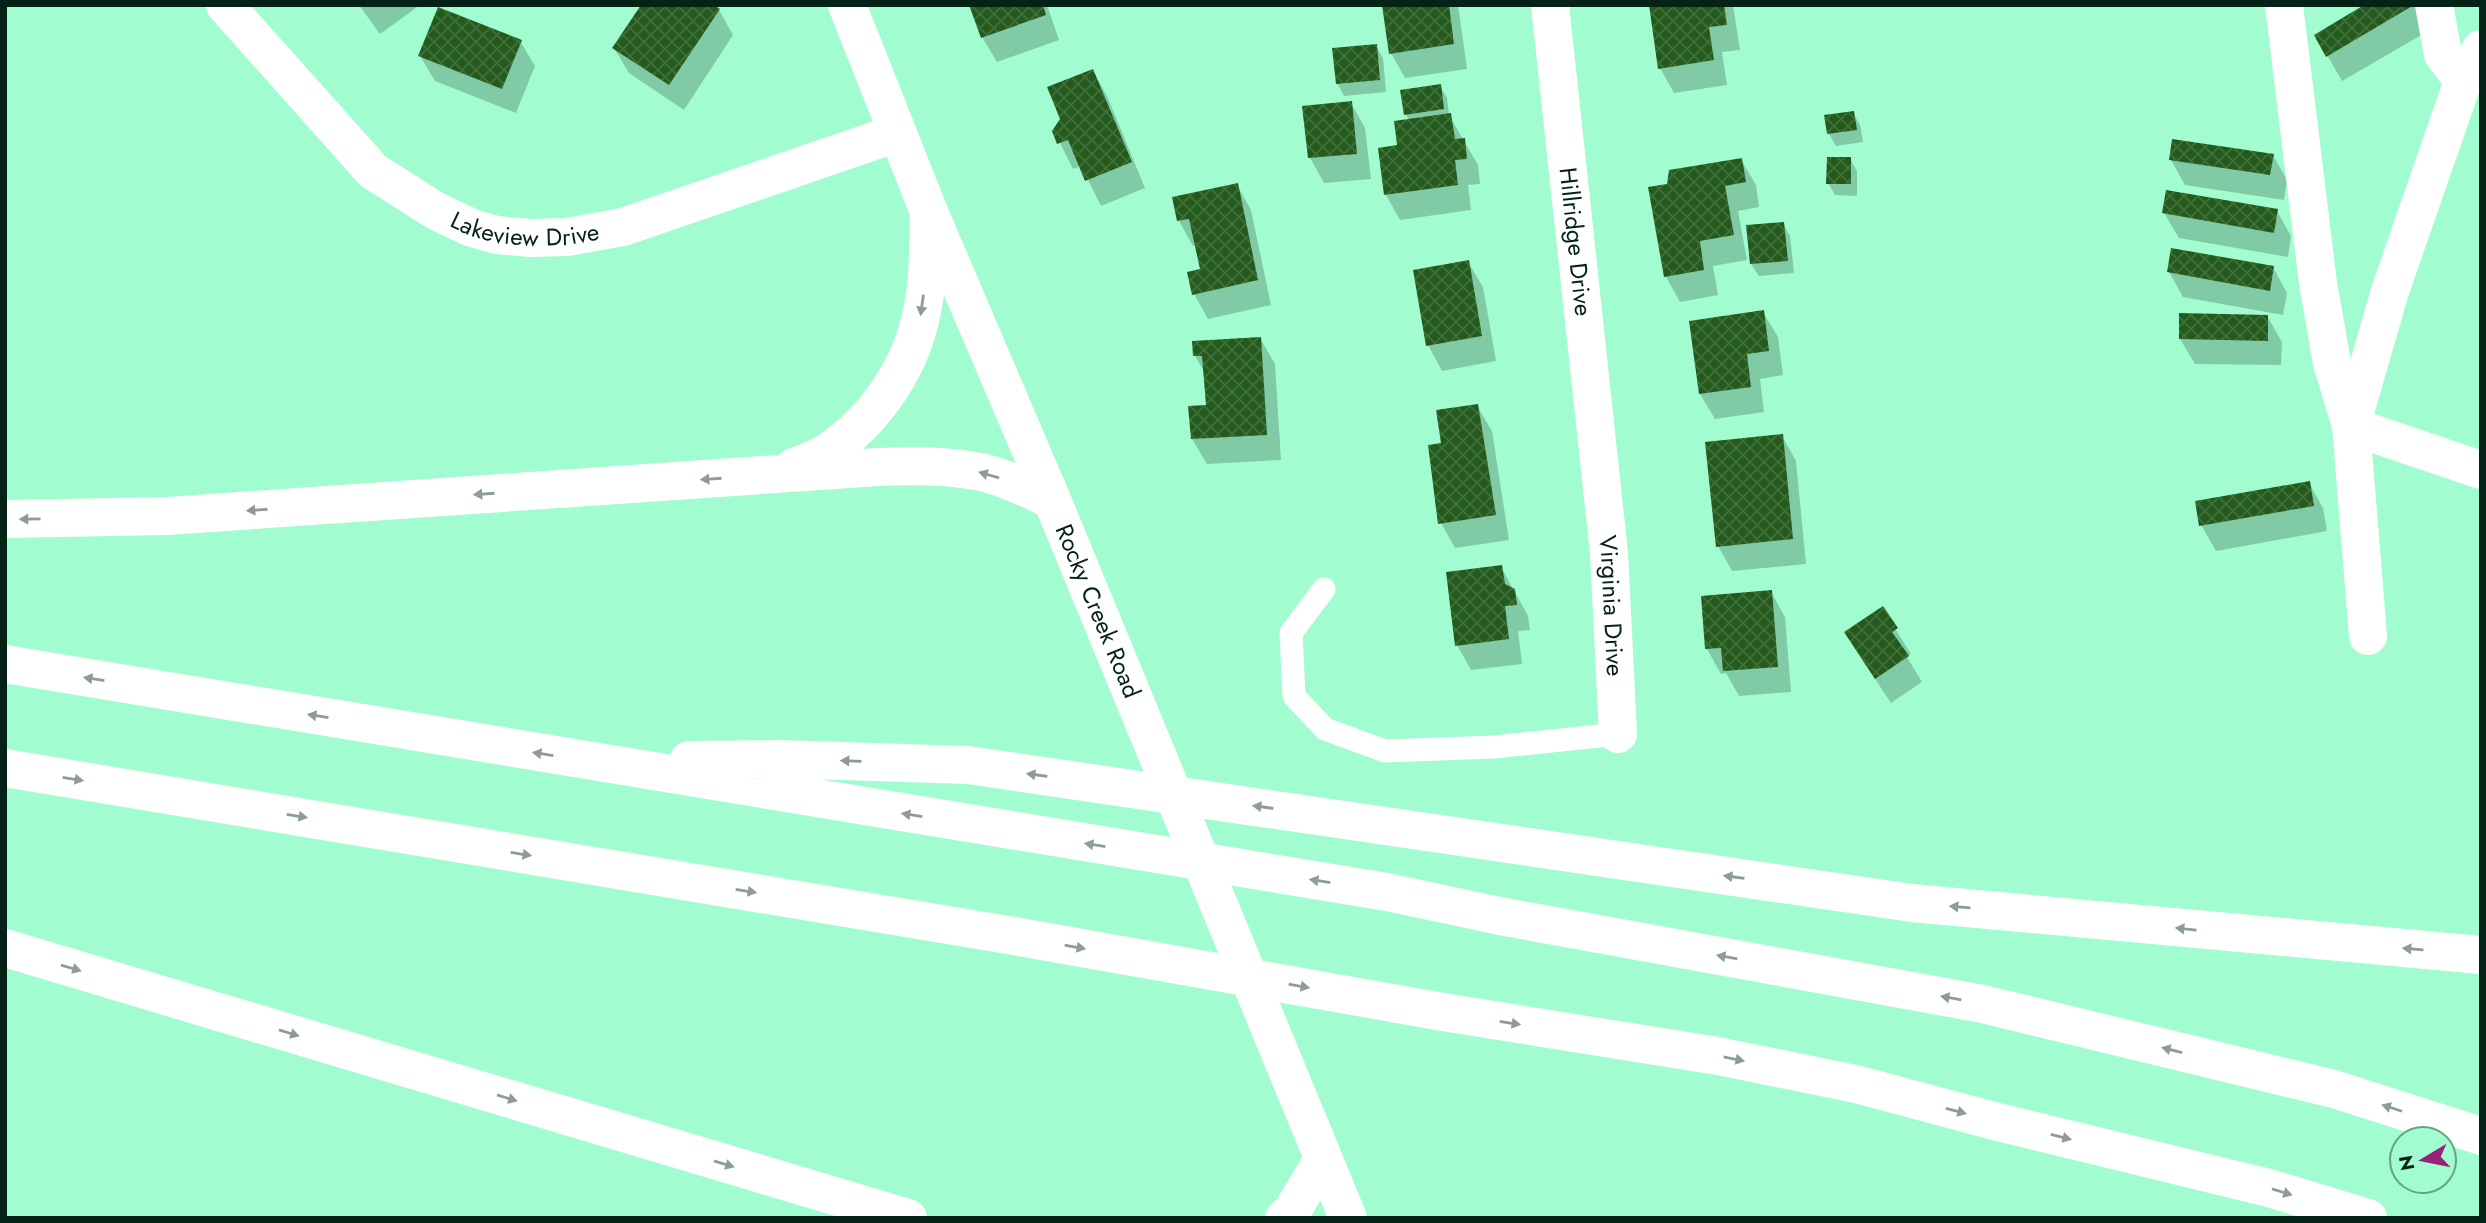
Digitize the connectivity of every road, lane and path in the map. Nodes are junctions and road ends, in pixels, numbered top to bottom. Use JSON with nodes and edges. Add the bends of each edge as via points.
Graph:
{"nodes":[{"id":1,"x":225,"y":5,"type":"edge"},
{"id":2,"x":847,"y":5,"type":"edge"},
{"id":3,"x":1550,"y":5,"type":"edge"},
{"id":4,"x":2284,"y":5,"type":"edge"},
{"id":5,"x":2434,"y":5,"type":"edge"},
{"id":6,"x":2472,"y":65,"type":"edge"},
{"id":7,"x":897,"y":134,"type":"junction"},
{"id":8,"x":929,"y":212,"type":"junction"},
{"id":9,"x":2351,"y":426,"type":"junction"},
{"id":10,"x":2481,"y":470,"type":"edge"},
{"id":11,"x":779,"y":474,"type":"junction"},
{"id":12,"x":1600,"y":477,"type":"joint"},
{"id":13,"x":1052,"y":500,"type":"junction"},
{"id":14,"x":5,"y":519,"type":"edge"},
{"id":15,"x":1324,"y":589,"type":"dead end"},
{"id":16,"x":2368,"y":636,"type":"dead end"},
{"id":17,"x":5,"y":664,"type":"edge"},
{"id":18,"x":1618,"y":734,"type":"joint"},
{"id":19,"x":588,"y":761,"type":"junction"},
{"id":20,"x":5,"y":768,"type":"edge"},
{"id":21,"x":5,"y":948,"type":"edge"},
{"id":22,"x":2481,"y":955,"type":"edge"},
{"id":23,"x":2481,"y":1136,"type":"edge"},
{"id":24,"x":1323,"y":1159,"type":"junction"},
{"id":25,"x":908,"y":1218,"type":"edge"},
{"id":26,"x":1284,"y":1218,"type":"edge"},
{"id":27,"x":1348,"y":1218,"type":"edge"},
{"id":28,"x":2368,"y":1218,"type":"edge"}],
"edges":[{"from":1,"to":7,"type":"main road","name":"Lakeview Drive","via":[[373,171],[436,211],[497,235],[567,237],[623,226]]},
{"from":2,"to":7,"type":"main road","name":"Rocky Creek Road"},
{"from":3,"to":12,"type":"main road","name":"Hillridge Drive"},
{"from":4,"to":9,"type":"main road","via":[[2318,283],[2332,363]]},
{"from":5,"to":6,"type":"main road","via":[[2443,54]]},
{"from":6,"to":9,"type":"main road","via":[[2390,291]]},
{"from":7,"to":8,"type":"main road","name":"Rocky Creek Road"},
{"from":8,"to":11,"type":"main road","one_way":true,"via":[[928,272],[920,321],[905,364],[855,431],[823,454]]},
{"from":8,"to":13,"type":"main road","name":"Rocky Creek Road"},
{"from":9,"to":10,"type":"main road"},
{"from":9,"to":16,"type":"main road"},
{"from":13,"to":11,"type":"main road","one_way":true,"via":[[981,472],[929,466]]},
{"from":11,"to":14,"type":"main road","one_way":true,"via":[[167,516]]},
{"from":12,"to":18,"type":"main road","name":"Virginia Drive","via":[[1609,554]]},
{"from":13,"to":24,"type":"main road","name":"Rocky Creek Road"},
{"from":15,"to":18,"type":"lane","via":[[1291,634],[1294,696],[1325,729],[1385,751],[1494,747]]},
{"from":19,"to":17,"type":"main road","one_way":true},
{"from":22,"to":19,"type":"main road","one_way":true,"via":[[1912,903],[968,765],[779,759]]},
{"from":23,"to":19,"type":"main road","one_way":true,"via":[[2334,1089],[1983,1004],[1387,892]]},
{"from":20,"to":28,"type":"main road","one_way":true,"via":[[1718,1056],[1856,1084],[2269,1188]]},
{"from":21,"to":25,"type":"main road","one_way":true},
{"from":24,"to":26,"type":"main road"},
{"from":24,"to":27,"type":"main road","name":"Rocky Creek Road"}]}
